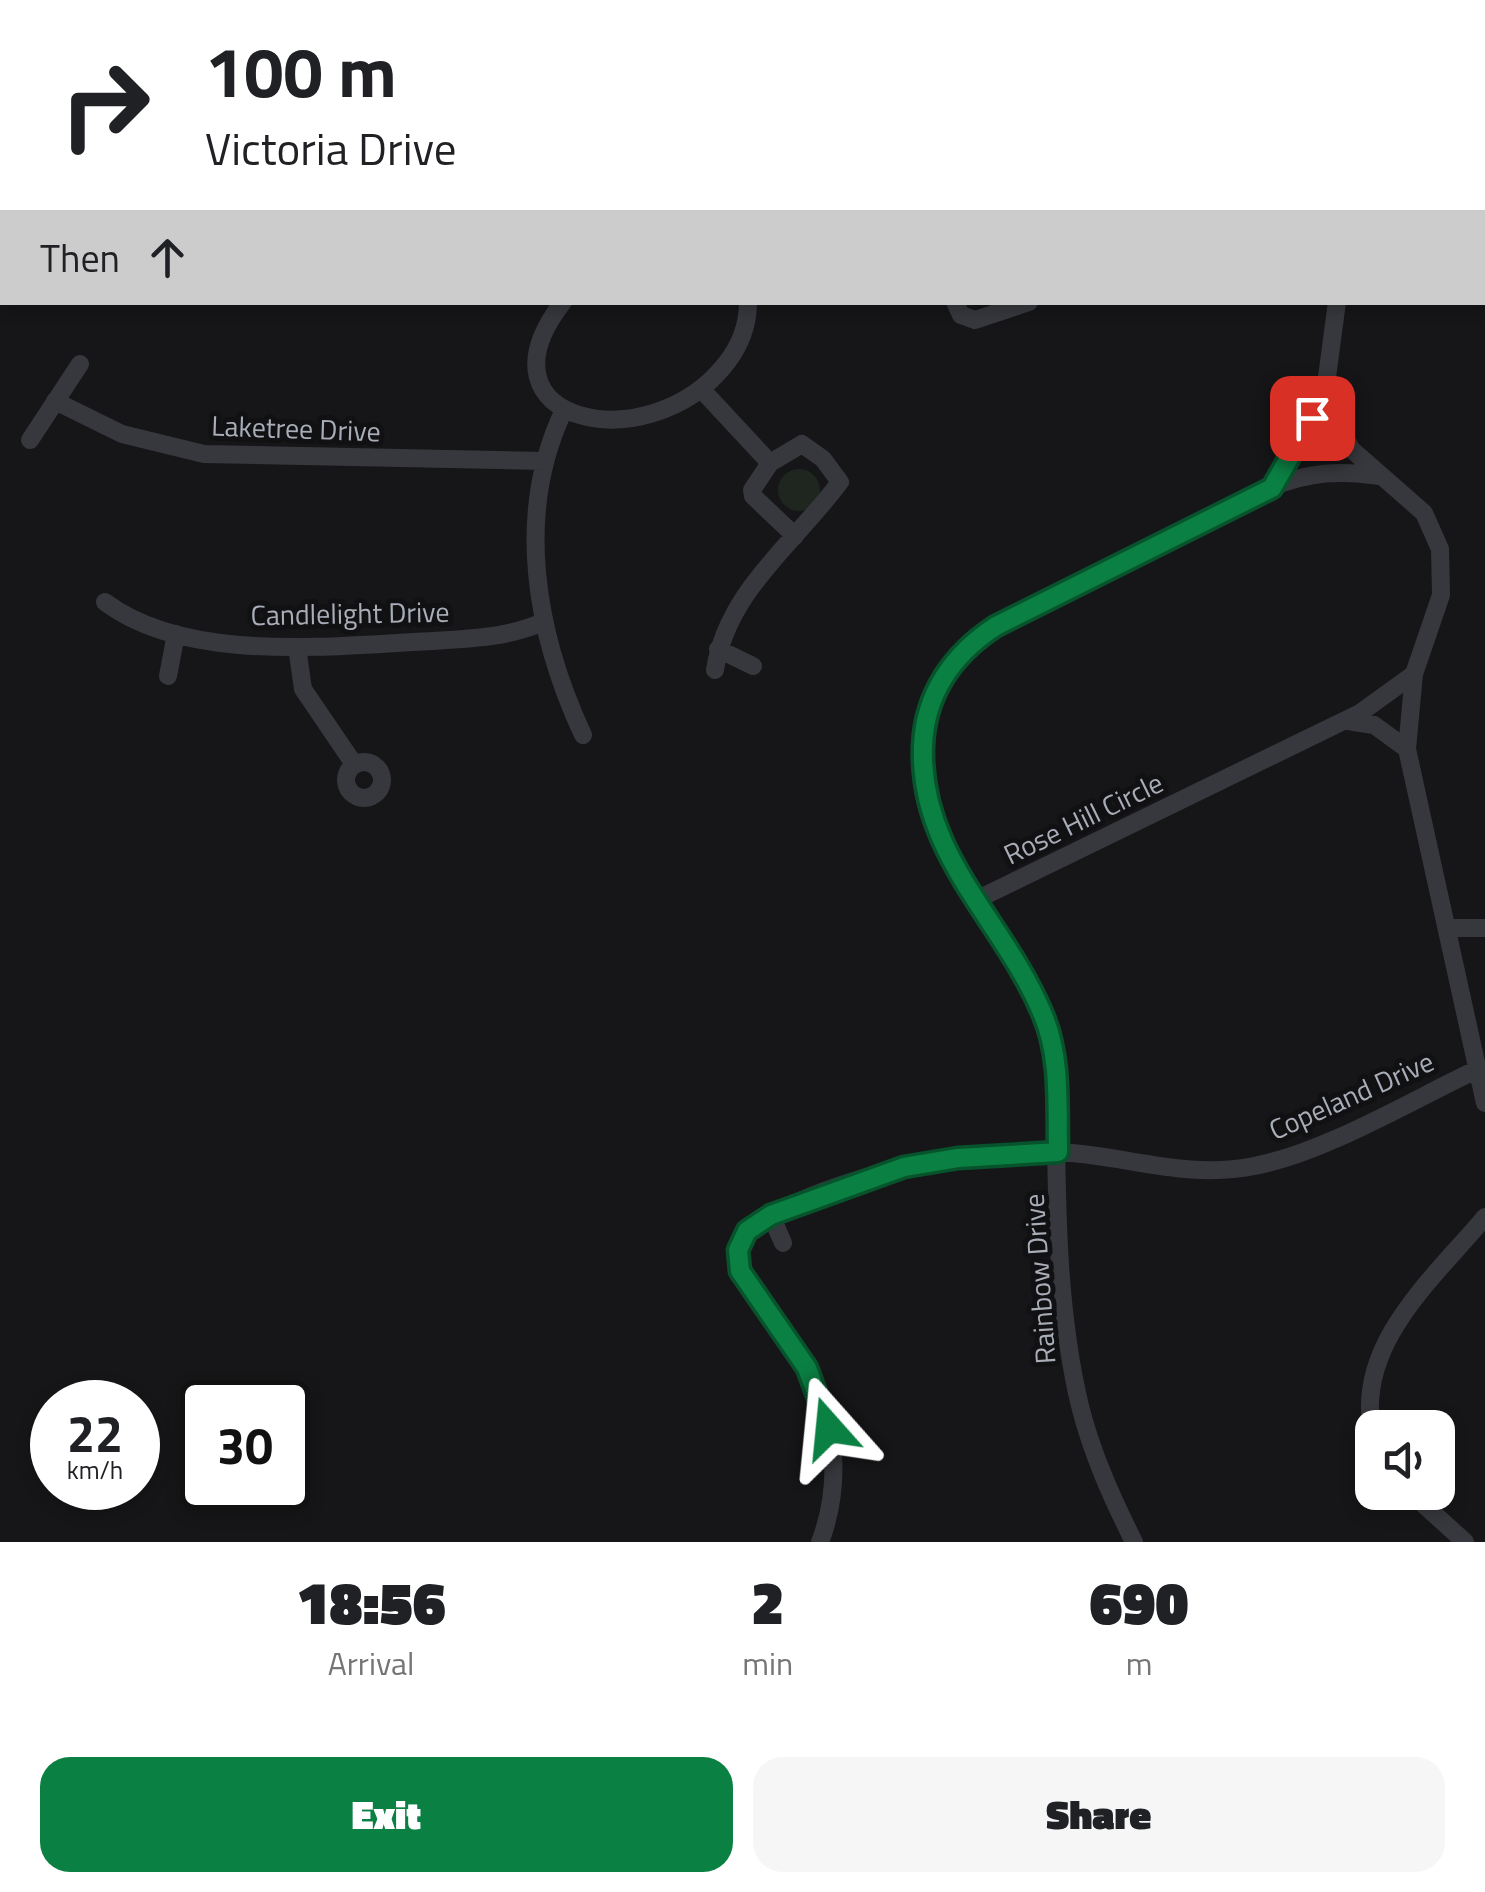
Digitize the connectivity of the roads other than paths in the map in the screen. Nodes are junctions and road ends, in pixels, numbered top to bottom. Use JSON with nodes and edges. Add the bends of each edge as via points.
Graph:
{"nodes":[{"id":1,"x":747,"y":305,"type":"edge"},
{"id":2,"x":957,"y":305,"type":"edge"},
{"id":3,"x":1020,"y":305,"type":"edge"},
{"id":4,"x":1337,"y":305,"type":"edge"},
{"id":5,"x":556,"y":307,"type":"edge"},
{"id":6,"x":80,"y":364,"type":"dead end"},
{"id":7,"x":1327,"y":377,"type":"junction"},
{"id":8,"x":702,"y":391,"type":"junction"},
{"id":9,"x":56,"y":402,"type":"junction"},
{"id":10,"x":564,"y":410,"type":"junction"},
{"id":11,"x":30,"y":440,"type":"dead end"},
{"id":12,"x":544,"y":461,"type":"junction"},
{"id":13,"x":770,"y":463,"type":"junction"},
{"id":14,"x":1380,"y":476,"type":"junction"},
{"id":15,"x":1272,"y":488,"type":"junction"},
{"id":16,"x":795,"y":536,"type":"junction"},
{"id":17,"x":105,"y":602,"type":"dead end"},
{"id":18,"x":543,"y":622,"type":"junction"},
{"id":19,"x":176,"y":634,"type":"junction"},
{"id":20,"x":296,"y":646,"type":"junction"},
{"id":21,"x":718,"y":649,"type":"junction"},
{"id":22,"x":752,"y":666,"type":"dead end"},
{"id":23,"x":715,"y":670,"type":"dead end"},
{"id":24,"x":1414,"y":674,"type":"junction"},
{"id":25,"x":168,"y":676,"type":"dead end"},
{"id":26,"x":1342,"y":721,"type":"junction"},
{"id":27,"x":583,"y":735,"type":"dead end"},
{"id":28,"x":1407,"y":749,"type":"junction"},
{"id":29,"x":354,"y":764,"type":"dead end"},
{"id":30,"x":976,"y":900,"type":"junction"},
{"id":31,"x":1449,"y":928,"type":"junction"},
{"id":32,"x":1485,"y":928,"type":"edge"},
{"id":33,"x":1478,"y":1068,"type":"junction"},
{"id":34,"x":1485,"y":1103,"type":"edge"},
{"id":35,"x":1058,"y":1152,"type":"junction"},
{"id":36,"x":771,"y":1215,"type":"junction"},
{"id":37,"x":1485,"y":1217,"type":"edge"},
{"id":38,"x":783,"y":1243,"type":"dead end"},
{"id":39,"x":1371,"y":1410,"type":"edge"},
{"id":40,"x":1430,"y":1510,"type":"edge"},
{"id":41,"x":820,"y":1542,"type":"edge"},
{"id":42,"x":1134,"y":1542,"type":"edge"},
{"id":43,"x":1465,"y":1542,"type":"edge"}],
"edges":[{"from":1,"to":8,"type":"street","via":[[736,349]]},
{"from":2,"to":3,"type":"street","via":[[974,320]]},
{"from":4,"to":7,"type":"street"},
{"from":5,"to":10,"type":"street","via":[[540,342],[538,369],[544,389]]},
{"from":6,"to":9,"type":"street"},
{"from":7,"to":14,"type":"street","via":[[1344,438]]},
{"from":7,"to":15,"type":"street","via":[[1304,436]]},
{"from":8,"to":10,"type":"street","via":[[663,412],[629,420]]},
{"from":8,"to":13,"type":"street"},
{"from":9,"to":11,"type":"street"},
{"from":9,"to":12,"type":"street","name":"Laketree Drive","via":[[122,434],[204,454]]},
{"from":10,"to":12,"type":"street"},
{"from":12,"to":18,"type":"street","via":[[536,536]]},
{"from":13,"to":16,"type":"street","via":[[753,496]]},
{"from":13,"to":16,"type":"street","via":[[806,444],[840,478]]},
{"from":14,"to":15,"type":"street","via":[[1339,470]]},
{"from":14,"to":24,"type":"street","via":[[1424,513],[1443,564],[1438,608]]},
{"from":15,"to":30,"type":"street","via":[[996,626],[951,666],[926,721],[923,784],[936,833]]},
{"from":16,"to":21,"type":"street","via":[[742,598]]},
{"from":17,"to":19,"type":"street","name":"Candlelight Drive","via":[[128,619]]},
{"from":18,"to":20,"type":"street","name":"Candlelight Drive","via":[[490,636]]},
{"from":18,"to":27,"type":"street"},
{"from":19,"to":20,"type":"street","name":"Candlelight Drive"},
{"from":19,"to":25,"type":"street"},
{"from":20,"to":29,"type":"street","via":[[303,689]]},
{"from":21,"to":22,"type":"street"},
{"from":21,"to":23,"type":"street"},
{"from":24,"to":26,"type":"street","name":"Rose Hill Circle"},
{"from":24,"to":28,"type":"street"},
{"from":26,"to":28,"type":"street","via":[[1374,725]]},
{"from":26,"to":30,"type":"street","name":"Rose Hill Circle"},
{"from":28,"to":31,"type":"street"},
{"from":30,"to":35,"type":"street","name":"Rainbow Drive","via":[[1048,1029]]},
{"from":31,"to":32,"type":"street"},
{"from":31,"to":33,"type":"street"},
{"from":33,"to":34,"type":"street"},
{"from":33,"to":35,"type":"street","name":"Copeland Drive","via":[[1256,1166],[1180,1171]]},
{"from":35,"to":36,"type":"street","name":"Copeland Drive","via":[[920,1164]]},
{"from":35,"to":42,"type":"street","name":"Rainbow Drive","via":[[1064,1303],[1075,1381],[1096,1456]]},
{"from":36,"to":38,"type":"street"},
{"from":36,"to":41,"type":"street","via":[[747,1231],[738,1264],[807,1368],[826,1414],[833,1486]]},
{"from":37,"to":39,"type":"street","via":[[1380,1350]]},
{"from":40,"to":43,"type":"street"}]}
